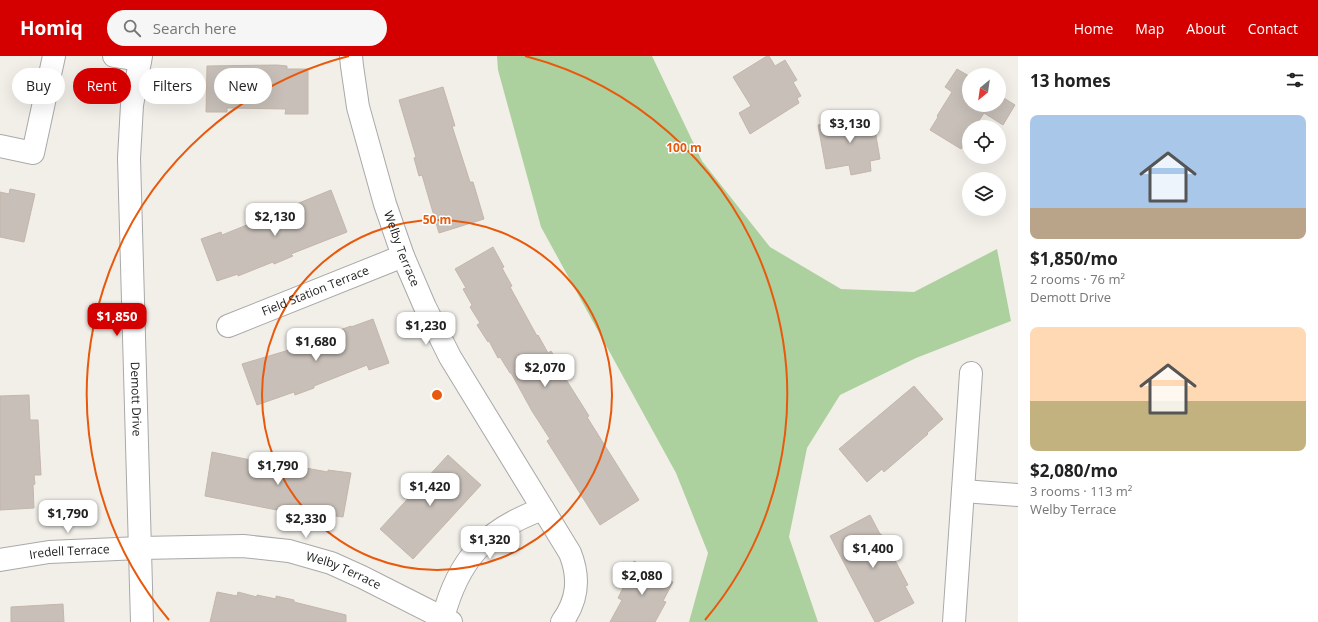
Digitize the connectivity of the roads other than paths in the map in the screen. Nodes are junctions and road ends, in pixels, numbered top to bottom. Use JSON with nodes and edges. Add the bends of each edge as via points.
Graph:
{"nodes":[{"id":1,"x":54,"y":56,"type":"edge"},
{"id":2,"x":114,"y":56,"type":"edge"},
{"id":3,"x":351,"y":56,"type":"edge"},
{"id":4,"x":140,"y":58,"type":"edge"},
{"id":5,"x":0,"y":146,"type":"edge"},
{"id":6,"x":403,"y":256,"type":"junction"},
{"id":7,"x":228,"y":326,"type":"dead end"},
{"id":8,"x":971,"y":373,"type":"dead end"},
{"id":9,"x":963,"y":491,"type":"junction"},
{"id":10,"x":1018,"y":495,"type":"edge"},
{"id":11,"x":543,"y":509,"type":"junction"},
{"id":12,"x":140,"y":548,"type":"junction"},
{"id":13,"x":0,"y":560,"type":"edge"},
{"id":14,"x":447,"y":620,"type":"edge"},
{"id":15,"x":142,"y":622,"type":"edge"},
{"id":16,"x":562,"y":622,"type":"edge"},
{"id":17,"x":954,"y":622,"type":"edge"}],
"edges":[{"from":1,"to":5,"type":"street","via":[[34,153]]},
{"from":2,"to":4,"type":"street"},
{"from":3,"to":6,"type":"street","name":"Welby Terrace","via":[[358,107],[385,204]]},
{"from":4,"to":12,"type":"street","name":"Demott Drive","via":[[132,105],[129,158]]},
{"from":6,"to":7,"type":"street","name":"Field Station Terrace"},
{"from":6,"to":11,"type":"street","name":"Welby Terrace","via":[[450,356]]},
{"from":8,"to":9,"type":"street"},
{"from":9,"to":10,"type":"street"},
{"from":9,"to":17,"type":"street"},
{"from":11,"to":14,"type":"street","name":"Welby Terrace","via":[[508,524],[477,549],[455,581],[448,598]]},
{"from":11,"to":16,"type":"street","name":"Welby Terrace","via":[[570,553],[576,573],[577,588],[574,601]]},
{"from":12,"to":13,"type":"street","name":"Iredell Terrace","via":[[49,552]]},
{"from":12,"to":14,"type":"street","name":"Welby Terrace","via":[[243,546],[290,551],[330,563],[362,577]]},
{"from":12,"to":15,"type":"street","name":"Demott Drive"}]}
